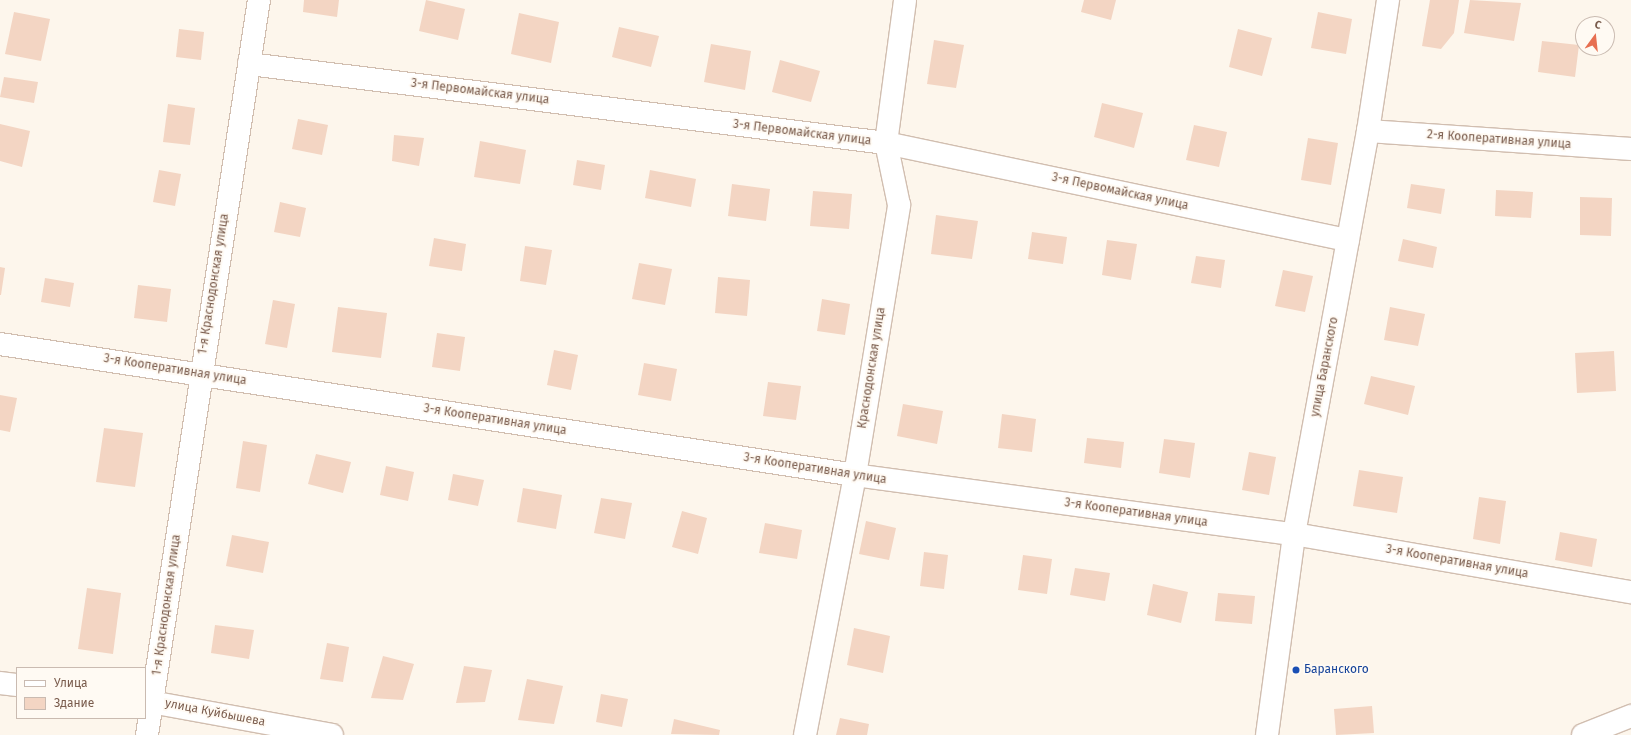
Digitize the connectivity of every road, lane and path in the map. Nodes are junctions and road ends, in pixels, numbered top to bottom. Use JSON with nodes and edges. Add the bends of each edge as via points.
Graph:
{"nodes":[{"id":1,"x":259,"y":0,"type":"edge"},
{"id":2,"x":906,"y":0,"type":"edge"},
{"id":3,"x":1388,"y":0,"type":"edge"},
{"id":4,"x":249,"y":64,"type":"junction"},
{"id":5,"x":1368,"y":131,"type":"junction"},
{"id":6,"x":886,"y":143,"type":"junction"},
{"id":7,"x":1631,"y":149,"type":"edge"},
{"id":8,"x":1348,"y":240,"type":"junction"},
{"id":9,"x":0,"y":344,"type":"edge"},
{"id":10,"x":200,"y":374,"type":"junction"},
{"id":11,"x":855,"y":476,"type":"junction"},
{"id":12,"x":1294,"y":534,"type":"junction"},
{"id":13,"x":1631,"y":592,"type":"edge"},
{"id":14,"x":0,"y":683,"type":"edge"},
{"id":15,"x":16,"y":685,"type":"edge"},
{"id":16,"x":149,"y":701,"type":"edge"},
{"id":17,"x":1631,"y":716,"type":"edge"},
{"id":18,"x":147,"y":735,"type":"edge"},
{"id":19,"x":332,"y":735,"type":"edge"},
{"id":20,"x":805,"y":735,"type":"edge"},
{"id":21,"x":1267,"y":735,"type":"edge"},
{"id":22,"x":1583,"y":735,"type":"edge"}],
"edges":[{"from":1,"to":4,"type":"street","name":"1-я Краснодонская улица"},
{"from":2,"to":6,"type":"street","name":"Краснодонская улица"},
{"from":3,"to":5,"type":"street","name":"улица Баранского"},
{"from":4,"to":6,"type":"street","name":"3-я Первомайская улица"},
{"from":4,"to":10,"type":"street","name":"1-я Краснодонская улица"},
{"from":5,"to":7,"type":"street","name":"2-я Кооперативная улица"},
{"from":5,"to":8,"type":"street","name":"улица Баранского"},
{"from":6,"to":8,"type":"street","name":"3-я Первомайская улица"},
{"from":6,"to":11,"type":"street","name":"Краснодонская улица","via":[[899,205]]},
{"from":8,"to":12,"type":"street","name":"улица Баранского"},
{"from":9,"to":10,"type":"street","name":"3-я Кооперативная улица"},
{"from":10,"to":11,"type":"street","name":"3-я Кооперативная улица"},
{"from":10,"to":16,"type":"street","name":"1-я Краснодонская улица"},
{"from":11,"to":12,"type":"street","name":"3-я Кооперативная улица"},
{"from":11,"to":20,"type":"street","name":"Краснодонская улица"},
{"from":12,"to":13,"type":"street","name":"3-я Кооперативная улица"},
{"from":12,"to":21,"type":"street","name":"улица Баранского"},
{"from":14,"to":15,"type":"street"},
{"from":16,"to":18,"type":"street","name":"1-я Краснодонская улица"},
{"from":16,"to":19,"type":"street","name":"улица Куйбышева"},
{"from":17,"to":22,"type":"street"}]}
